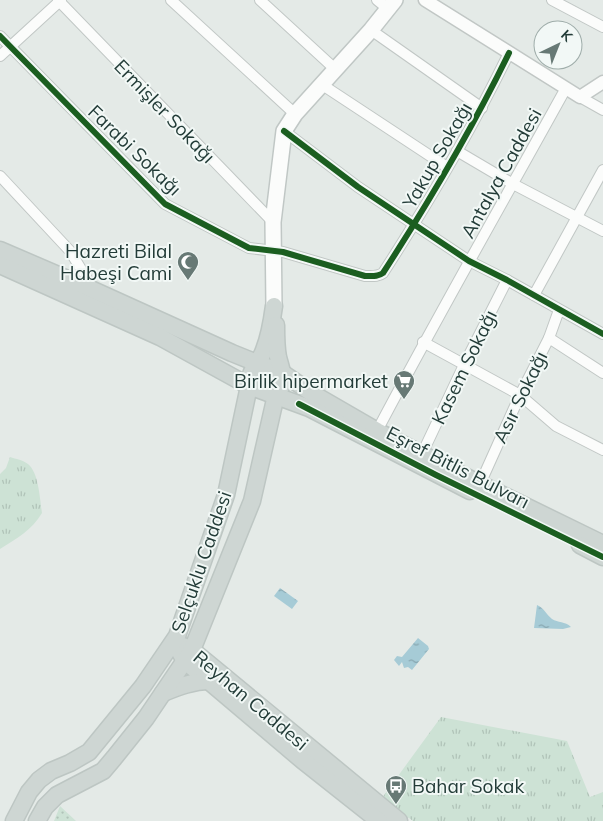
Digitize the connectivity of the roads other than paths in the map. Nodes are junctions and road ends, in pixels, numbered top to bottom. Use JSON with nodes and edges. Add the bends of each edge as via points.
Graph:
{"nodes":[{"id":1,"x":59,"y":0,"type":"edge"},
{"id":2,"x":171,"y":0,"type":"edge"},
{"id":3,"x":260,"y":0,"type":"edge"},
{"id":4,"x":425,"y":0,"type":"edge"},
{"id":5,"x":552,"y":0,"type":"edge"},
{"id":6,"x":387,"y":3,"type":"edge"},
{"id":7,"x":603,"y":28,"type":"edge"},
{"id":8,"x":371,"y":30,"type":"junction"},
{"id":9,"x":0,"y":36,"type":"edge"},
{"id":10,"x":10,"y":47,"type":"junction"},
{"id":11,"x":509,"y":53,"type":"junction"},
{"id":12,"x":0,"y":56,"type":"edge"},
{"id":13,"x":335,"y":69,"type":"junction"},
{"id":14,"x":603,"y":82,"type":"edge"},
{"id":15,"x":321,"y":84,"type":"junction"},
{"id":16,"x":566,"y":88,"type":"junction"},
{"id":17,"x":580,"y":97,"type":"junction"},
{"id":18,"x":482,"y":108,"type":"junction"},
{"id":19,"x":603,"y":110,"type":"edge"},
{"id":20,"x":295,"y":114,"type":"junction"},
{"id":21,"x":284,"y":131,"type":"junction"},
{"id":22,"x":457,"y":151,"type":"junction"},
{"id":23,"x":447,"y":167,"type":"junction"},
{"id":24,"x":603,"y":170,"type":"edge"},
{"id":25,"x":0,"y":176,"type":"edge"},
{"id":26,"x":513,"y":184,"type":"junction"},
{"id":27,"x":577,"y":218,"type":"junction"},
{"id":28,"x":273,"y":222,"type":"junction"},
{"id":29,"x":414,"y":225,"type":"junction"},
{"id":30,"x":603,"y":231,"type":"edge"},
{"id":31,"x":0,"y":250,"type":"edge"},
{"id":32,"x":273,"y":250,"type":"junction"},
{"id":33,"x":469,"y":261,"type":"junction"},
{"id":34,"x":0,"y":265,"type":"edge"},
{"id":35,"x":507,"y":280,"type":"junction"},
{"id":36,"x":534,"y":295,"type":"junction"},
{"id":37,"x":91,"y":297,"type":"junction"},
{"id":38,"x":274,"y":306,"type":"junction"},
{"id":39,"x":559,"y":310,"type":"junction"},
{"id":40,"x":602,"y":332,"type":"edge"},
{"id":41,"x":549,"y":338,"type":"junction"},
{"id":42,"x":424,"y":342,"type":"junction"},
{"id":43,"x":232,"y":353,"type":"junction"},
{"id":44,"x":259,"y":363,"type":"junction"},
{"id":45,"x":464,"y":365,"type":"junction"},
{"id":46,"x":603,"y":373,"type":"edge"},
{"id":47,"x":284,"y":374,"type":"junction"},
{"id":48,"x":249,"y":386,"type":"junction"},
{"id":49,"x":276,"y":395,"type":"junction"},
{"id":50,"x":520,"y":395,"type":"junction"},
{"id":51,"x":299,"y":404,"type":"junction"},
{"id":52,"x":269,"y":427,"type":"junction"},
{"id":53,"x":377,"y":431,"type":"junction"},
{"id":54,"x":603,"y":450,"type":"edge"},
{"id":55,"x":422,"y":454,"type":"junction"},
{"id":56,"x":480,"y":484,"type":"junction"},
{"id":57,"x":603,"y":544,"type":"edge"},
{"id":58,"x":603,"y":557,"type":"edge"},
{"id":59,"x":173,"y":642,"type":"junction"},
{"id":60,"x":188,"y":655,"type":"junction"},
{"id":61,"x":210,"y":682,"type":"junction"},
{"id":62,"x":163,"y":693,"type":"junction"},
{"id":63,"x":14,"y":821,"type":"edge"},
{"id":64,"x":36,"y":821,"type":"edge"},
{"id":65,"x":379,"y":821,"type":"edge"},
{"id":66,"x":399,"y":821,"type":"edge"}],
"edges":[{"from":1,"to":10,"type":"street"},
{"from":1,"to":28,"type":"street","name":"Ermişler Sokağı"},
{"from":2,"to":20,"type":"street"},
{"from":3,"to":13,"type":"street"},
{"from":4,"to":11,"type":"street"},
{"from":5,"to":7,"type":"street"},
{"from":6,"to":8,"type":"main road"},
{"from":8,"to":13,"type":"main road"},
{"from":8,"to":18,"type":"street"},
{"from":9,"to":10,"type":"street","name":"Farabi Sokağı"},
{"from":10,"to":12,"type":"street"},
{"from":10,"to":32,"type":"street","name":"Farabi Sokağı","via":[[165,204],[249,248]]},
{"from":11,"to":16,"type":"street"},
{"from":11,"to":18,"type":"street","name":"Yakup Sokağı"},
{"from":13,"to":15,"type":"main road"},
{"from":14,"to":17,"type":"street"},
{"from":15,"to":20,"type":"main road"},
{"from":15,"to":23,"type":"street"},
{"from":16,"to":17,"type":"street"},
{"from":16,"to":26,"type":"street","name":"Antalya Caddesi"},
{"from":17,"to":19,"type":"street"},
{"from":18,"to":22,"type":"street","name":"Yakup Sokağı"},
{"from":20,"to":21,"type":"main road"},
{"from":21,"to":28,"type":"main road"},
{"from":21,"to":29,"type":"street"},
{"from":22,"to":23,"type":"street","name":"Yakup Sokağı"},
{"from":22,"to":26,"type":"street"},
{"from":23,"to":29,"type":"street","name":"Yakup Sokağı"},
{"from":24,"to":27,"type":"street"},
{"from":25,"to":37,"type":"street","via":[[70,251]]},
{"from":26,"to":27,"type":"street"},
{"from":26,"to":33,"type":"street","name":"Antalya Caddesi"},
{"from":27,"to":30,"type":"street"},
{"from":27,"to":36,"type":"street"},
{"from":28,"to":32,"type":"main road"},
{"from":29,"to":32,"type":"street","name":"Yakup Sokağı","via":[[383,273],[377,276],[365,276]]},
{"from":29,"to":33,"type":"street"},
{"from":31,"to":37,"type":"main road","name":"Eşref Bitlis Bulvarı"},
{"from":32,"to":38,"type":"main road"},
{"from":33,"to":35,"type":"street"},
{"from":33,"to":42,"type":"street","name":"Antalya Caddesi"},
{"from":34,"to":37,"type":"main road","name":"Eşref Bitlis Bulvarı"},
{"from":35,"to":36,"type":"street"},
{"from":35,"to":45,"type":"street","name":"Kasem Sokağı"},
{"from":36,"to":39,"type":"street"},
{"from":37,"to":43,"type":"main road","name":"Eşref Bitlis Bulvarı"},
{"from":37,"to":48,"type":"main road","name":"Eşref Bitlis Bulvarı"},
{"from":38,"to":43,"type":"main road","via":[[262,338],[252,346]]},
{"from":38,"to":44,"type":"main road","name":"Selçuklu Caddesi"},
{"from":38,"to":47,"type":"main road","via":[[278,356]]},
{"from":39,"to":40,"type":"street"},
{"from":39,"to":41,"type":"street","name":"Asır Sokağı"},
{"from":41,"to":46,"type":"street"},
{"from":41,"to":50,"type":"street","name":"Asır Sokağı"},
{"from":42,"to":45,"type":"street"},
{"from":42,"to":53,"type":"street","name":"Antalya Caddesi"},
{"from":43,"to":44,"type":"main road","name":"Eşref Bitlis Bulvarı"},
{"from":44,"to":47,"type":"main road","name":"Eşref Bitlis Bulvarı"},
{"from":44,"to":48,"type":"main road","name":"Selçuklu Caddesi","via":[[252,371]]},
{"from":45,"to":50,"type":"street"},
{"from":45,"to":55,"type":"street","name":"Kasem Sokağı"},
{"from":47,"to":49,"type":"main road","name":"Selçuklu Caddesi"},
{"from":47,"to":53,"type":"main road","name":"Eşref Bitlis Bulvarı"},
{"from":48,"to":49,"type":"main road","name":"Eşref Bitlis Bulvarı"},
{"from":48,"to":59,"type":"main road","name":"Selçuklu Caddesi","via":[[226,495]]},
{"from":49,"to":51,"type":"main road","name":"Eşref Bitlis Bulvarı"},
{"from":49,"to":52,"type":"main road","name":"Selçuklu Caddesi"},
{"from":50,"to":54,"type":"street","via":[[556,426]]},
{"from":50,"to":56,"type":"street","name":"Asır Sokağı"},
{"from":51,"to":52,"type":"main road","via":[[276,416]]},
{"from":51,"to":58,"type":"main road","name":"Eşref Bitlis Bulvarı"},
{"from":52,"to":60,"type":"main road","name":"Selçuklu Caddesi","via":[[252,501]]},
{"from":53,"to":55,"type":"main road","name":"Eşref Bitlis Bulvarı"},
{"from":55,"to":56,"type":"main road","name":"Eşref Bitlis Bulvarı"},
{"from":56,"to":57,"type":"main road","name":"Eşref Bitlis Bulvarı"},
{"from":59,"to":60,"type":"main road","name":"Reyhan Caddesi"},
{"from":59,"to":63,"type":"main road","name":"Selçuklu Caddesi","via":[[143,686],[89,752],[39,780]]},
{"from":60,"to":61,"type":"main road","name":"Reyhan Caddesi"},
{"from":60,"to":62,"type":"main road","name":"Selçuklu Caddesi"},
{"from":60,"to":66,"type":"main road","name":"Reyhan Caddesi"},
{"from":61,"to":62,"type":"main road","via":[[202,681]]},
{"from":61,"to":65,"type":"main road","name":"Reyhan Caddesi"},
{"from":62,"to":64,"type":"main road","name":"Selçuklu Caddesi","via":[[103,771],[58,795]]}]}
